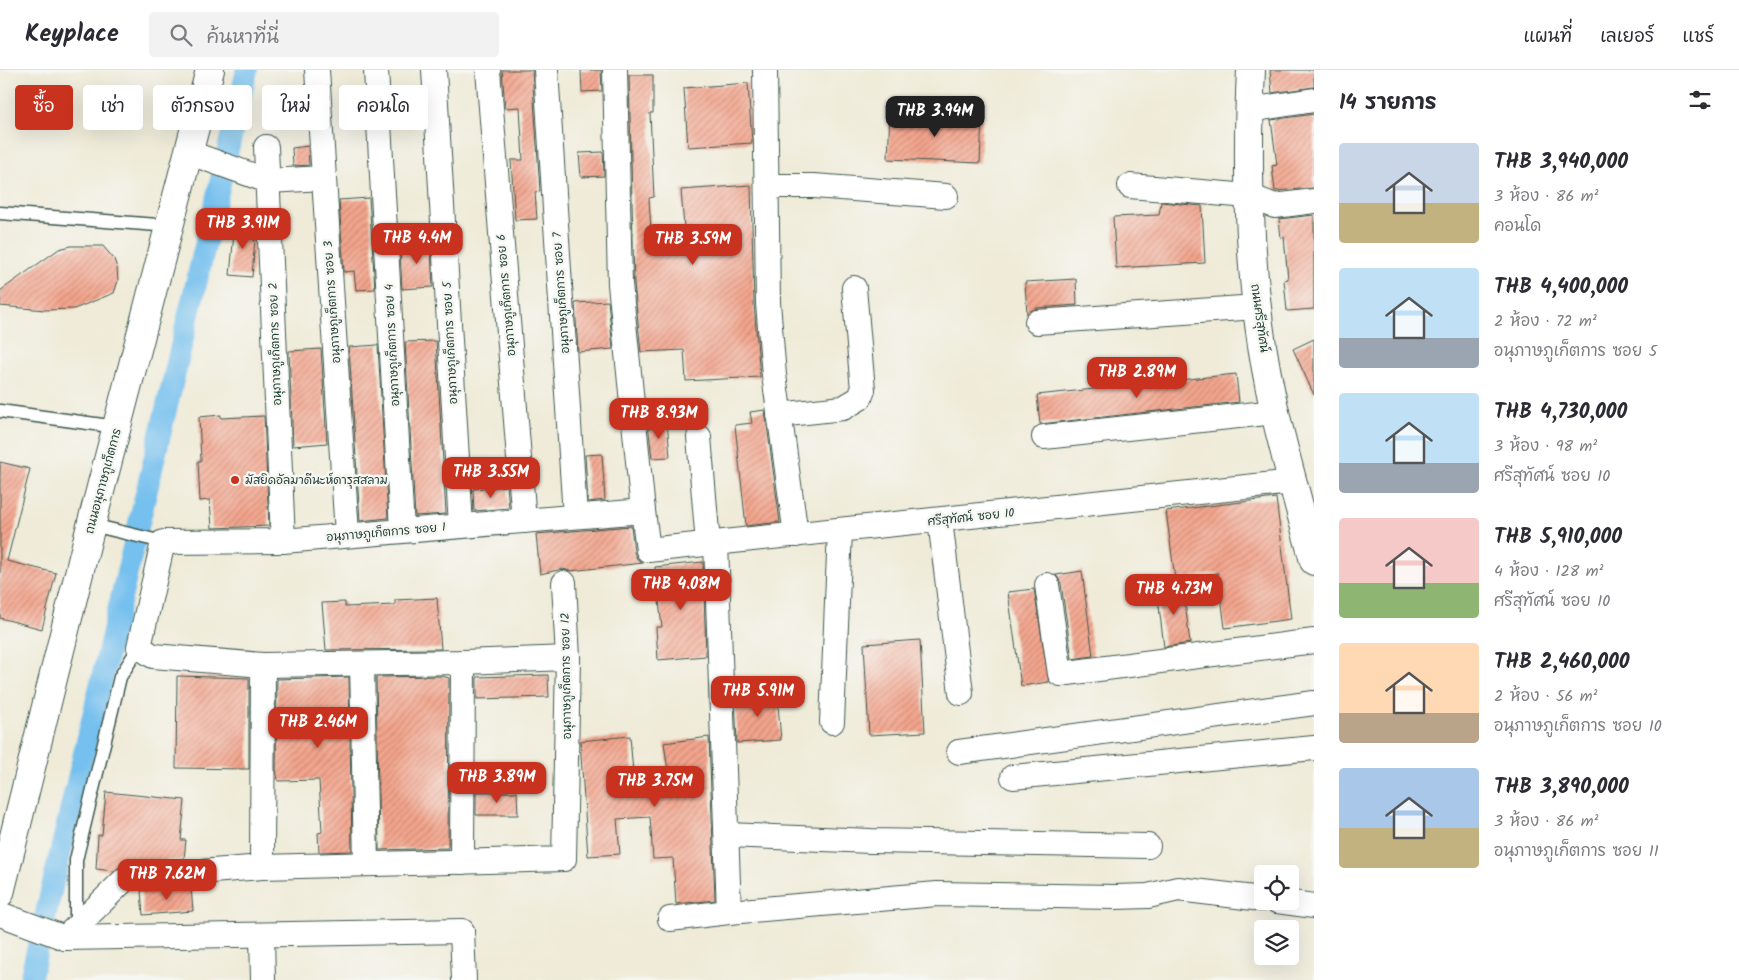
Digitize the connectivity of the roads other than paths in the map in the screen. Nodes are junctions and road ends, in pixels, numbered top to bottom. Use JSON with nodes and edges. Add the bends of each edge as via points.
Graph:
{"nodes":[{"id":1,"x":210,"y":70,"type":"edge"},
{"id":2,"x":316,"y":70,"type":"edge"},
{"id":3,"x":376,"y":70,"type":"edge"},
{"id":4,"x":434,"y":70,"type":"edge"},
{"id":5,"x":488,"y":70,"type":"edge"},
{"id":6,"x":546,"y":70,"type":"edge"},
{"id":7,"x":615,"y":70,"type":"edge"},
{"id":8,"x":765,"y":70,"type":"edge"},
{"id":9,"x":1250,"y":70,"type":"edge"},
{"id":10,"x":1314,"y":100,"type":"edge"},
{"id":11,"x":1249,"y":110,"type":"junction"},
{"id":12,"x":266,"y":147,"type":"dead end"},
{"id":13,"x":190,"y":153,"type":"junction"},
{"id":14,"x":324,"y":178,"type":"junction"},
{"id":15,"x":268,"y":181,"type":"junction"},
{"id":16,"x":768,"y":186,"type":"junction"},
{"id":17,"x":1130,"y":186,"type":"dead end"},
{"id":18,"x":946,"y":196,"type":"dead end"},
{"id":19,"x":1249,"y":196,"type":"junction"},
{"id":20,"x":1314,"y":201,"type":"edge"},
{"id":21,"x":0,"y":213,"type":"edge"},
{"id":22,"x":171,"y":226,"type":"junction"},
{"id":23,"x":854,"y":288,"type":"dead end"},
{"id":24,"x":1257,"y":307,"type":"junction"},
{"id":25,"x":1037,"y":322,"type":"dead end"},
{"id":26,"x":0,"y":411,"type":"edge"},
{"id":27,"x":1275,"y":412,"type":"junction"},
{"id":28,"x":779,"y":415,"type":"junction"},
{"id":29,"x":117,"y":427,"type":"junction"},
{"id":30,"x":699,"y":437,"type":"dead end"},
{"id":31,"x":1044,"y":437,"type":"dead end"},
{"id":32,"x":1293,"y":482,"type":"junction"},
{"id":33,"x":643,"y":511,"type":"junction"},
{"id":34,"x":575,"y":516,"type":"junction"},
{"id":35,"x":940,"y":520,"type":"junction"},
{"id":36,"x":524,"y":521,"type":"junction"},
{"id":37,"x":92,"y":525,"type":"junction"},
{"id":38,"x":462,"y":526,"type":"junction"},
{"id":39,"x":402,"y":530,"type":"junction"},
{"id":40,"x":840,"y":530,"type":"junction"},
{"id":41,"x":348,"y":534,"type":"junction"},
{"id":42,"x":796,"y":535,"type":"junction"},
{"id":43,"x":283,"y":541,"type":"junction"},
{"id":44,"x":163,"y":542,"type":"junction"},
{"id":45,"x":712,"y":544,"type":"junction"},
{"id":46,"x":1314,"y":561,"type":"edge"},
{"id":47,"x":564,"y":583,"type":"dead end"},
{"id":48,"x":1047,"y":585,"type":"dead end"},
{"id":49,"x":1314,"y":641,"type":"edge"},
{"id":50,"x":140,"y":647,"type":"junction"},
{"id":51,"x":568,"y":658,"type":"junction"},
{"id":52,"x":463,"y":662,"type":"junction"},
{"id":53,"x":362,"y":664,"type":"junction"},
{"id":54,"x":263,"y":665,"type":"junction"},
{"id":55,"x":961,"y":693,"type":"dead end"},
{"id":56,"x":1314,"y":703,"type":"edge"},
{"id":57,"x":832,"y":722,"type":"dead end"},
{"id":58,"x":1314,"y":748,"type":"edge"},
{"id":59,"x":959,"y":752,"type":"dead end"},
{"id":60,"x":1013,"y":777,"type":"dead end"},
{"id":61,"x":728,"y":834,"type":"junction"},
{"id":62,"x":1148,"y":846,"type":"dead end"},
{"id":63,"x":462,"y":862,"type":"junction"},
{"id":64,"x":366,"y":864,"type":"junction"},
{"id":65,"x":262,"y":867,"type":"junction"},
{"id":66,"x":0,"y":893,"type":"edge"},
{"id":67,"x":1254,"y":899,"type":"edge"},
{"id":68,"x":1299,"y":904,"type":"edge"},
{"id":69,"x":1314,"y":906,"type":"edge"},
{"id":70,"x":729,"y":912,"type":"junction"},
{"id":71,"x":0,"y":914,"type":"edge"},
{"id":72,"x":670,"y":919,"type":"dead end"},
{"id":73,"x":71,"y":932,"type":"junction"},
{"id":74,"x":262,"y":935,"type":"junction"},
{"id":75,"x":263,"y":980,"type":"edge"},
{"id":76,"x":464,"y":980,"type":"edge"}],
"edges":[{"from":1,"to":13,"type":"street","name":"ถนนอนุภาษภูเก็ตการ"},
{"from":2,"to":14,"type":"street","name":"อนุภาษภูเก็ตการ ซอย 3"},
{"from":3,"to":39,"type":"street","name":"อนุภาษภูเก็ตการ ซอย 4"},
{"from":4,"to":38,"type":"street","name":"อนุภาษภูเก็ตการ ซอย 5"},
{"from":5,"to":36,"type":"street","name":"อนุภาษภูเก็ตการ ซอย 6"},
{"from":6,"to":34,"type":"street","name":"อนุภาษภูเก็ตการ ซอย 7"},
{"from":7,"to":33,"type":"street","via":[[620,284]]},
{"from":8,"to":16,"type":"street"},
{"from":9,"to":11,"type":"street","name":"ถนนศรีสุทัศน์"},
{"from":10,"to":11,"type":"street"},
{"from":11,"to":19,"type":"street","name":"ถนนศรีสุทัศน์"},
{"from":12,"to":15,"type":"street","name":"อนุภาษภูเก็ตการ ซอย 2"},
{"from":13,"to":15,"type":"street"},
{"from":13,"to":22,"type":"street","name":"ถนนอนุภาษภูเก็ตการ"},
{"from":14,"to":15,"type":"street"},
{"from":14,"to":41,"type":"street","name":"อนุภาษภูเก็ตการ ซอย 3"},
{"from":15,"to":43,"type":"street","name":"อนุภาษภูเก็ตการ ซอย 2"},
{"from":16,"to":18,"type":"street","via":[[814,186]]},
{"from":16,"to":28,"type":"street","via":[[768,303]]},
{"from":17,"to":19,"type":"street"},
{"from":19,"to":20,"type":"street","via":[[1275,206]]},
{"from":19,"to":24,"type":"street","name":"ถนนศรีสุทัศน์"},
{"from":21,"to":22,"type":"lane"},
{"from":22,"to":29,"type":"street","name":"ถนนอนุภาษภูเก็ตการ"},
{"from":23,"to":28,"type":"street","via":[[863,390],[860,398],[843,408]]},
{"from":24,"to":25,"type":"street"},
{"from":24,"to":27,"type":"street","name":"ถนนศรีสุทัศน์"},
{"from":26,"to":29,"type":"lane"},
{"from":27,"to":31,"type":"street"},
{"from":27,"to":32,"type":"street","name":"ถนนศรีสุทัศน์"},
{"from":28,"to":42,"type":"street"},
{"from":29,"to":37,"type":"street","name":"ถนนอนุภาษภูเก็ตการ"},
{"from":30,"to":45,"type":"street"},
{"from":32,"to":35,"type":"street","name":"ศรีสุทัศน์ ซอย 10"},
{"from":32,"to":46,"type":"street","name":"ถนนศรีสุทัศน์"},
{"from":33,"to":34,"type":"street","name":"อนุภาษภูเก็ตการ ซอย 1"},
{"from":33,"to":45,"type":"street","name":"ศรีสุทัศน์ ซอย 10","via":[[648,550]]},
{"from":34,"to":36,"type":"street","name":"อนุภาษภูเก็ตการ ซอย 1"},
{"from":35,"to":40,"type":"street","name":"ศรีสุทัศน์ ซอย 10"},
{"from":35,"to":55,"type":"street"},
{"from":36,"to":38,"type":"street","name":"อนุภาษภูเก็ตการ ซอย 1"},
{"from":37,"to":44,"type":"lane","name":"อนุภาษภูเก็ตการ ซอย 1"},
{"from":37,"to":66,"type":"street","name":"ถนนอนุภาษภูเก็ตการ"},
{"from":38,"to":39,"type":"street","name":"อนุภาษภูเก็ตการ ซอย 1"},
{"from":39,"to":41,"type":"street","name":"อนุภาษภูเก็ตการ ซอย 1"},
{"from":40,"to":42,"type":"street","name":"ศรีสุทัศน์ ซอย 10"},
{"from":40,"to":57,"type":"street"},
{"from":41,"to":43,"type":"street","name":"อนุภาษภูเก็ตการ ซอย 1"},
{"from":42,"to":45,"type":"street","name":"ศรีสุทัศน์ ซอย 10"},
{"from":43,"to":44,"type":"street","name":"อนุภาษภูเก็ตการ ซอย 1"},
{"from":44,"to":50,"type":"street"},
{"from":45,"to":61,"type":"street"},
{"from":47,"to":51,"type":"street","name":"อนุภาษภูเก็ตการ ซอย 12"},
{"from":48,"to":49,"type":"street","via":[[1060,674]]},
{"from":50,"to":54,"type":"street","via":[[153,656]]},
{"from":50,"to":73,"type":"lane","via":[[120,677],[76,860]]},
{"from":51,"to":52,"type":"street"},
{"from":51,"to":63,"type":"street","name":"อนุภาษภูเก็ตการ ซอย 12","via":[[564,859]]},
{"from":52,"to":53,"type":"street"},
{"from":52,"to":63,"type":"street"},
{"from":53,"to":54,"type":"street"},
{"from":53,"to":64,"type":"street"},
{"from":54,"to":65,"type":"street"},
{"from":56,"to":59,"type":"street"},
{"from":58,"to":60,"type":"street"},
{"from":61,"to":62,"type":"street","via":[[871,841]]},
{"from":61,"to":70,"type":"street"},
{"from":63,"to":64,"type":"street"},
{"from":64,"to":65,"type":"street"},
{"from":65,"to":73,"type":"street","via":[[126,878]]},
{"from":67,"to":70,"type":"street","via":[[1178,889],[1148,896],[1115,897],[937,894]]},
{"from":68,"to":69,"type":"street"},
{"from":70,"to":72,"type":"street"},
{"from":71,"to":73,"type":"street"},
{"from":73,"to":74,"type":"street"},
{"from":74,"to":75,"type":"street"},
{"from":74,"to":76,"type":"street","via":[[462,931]]}]}
